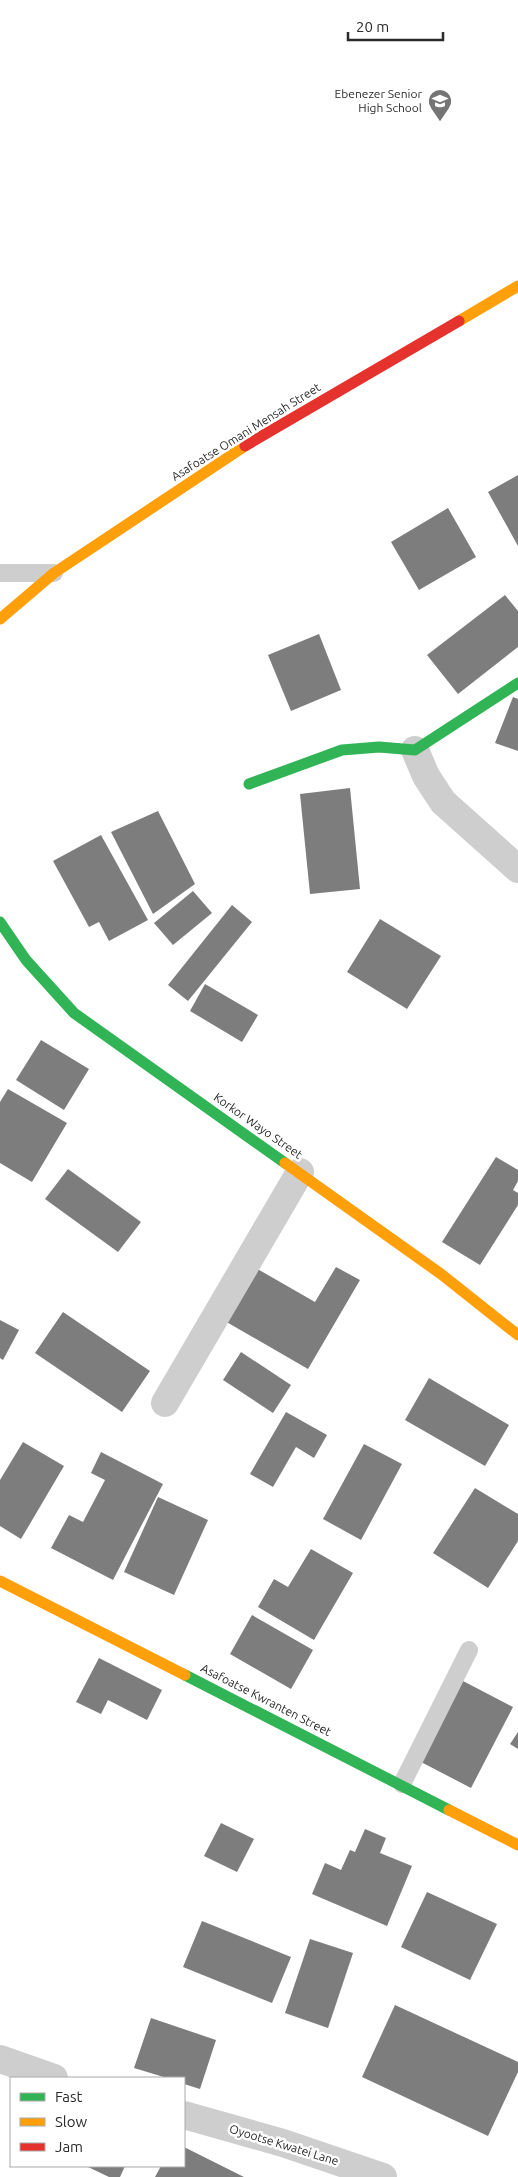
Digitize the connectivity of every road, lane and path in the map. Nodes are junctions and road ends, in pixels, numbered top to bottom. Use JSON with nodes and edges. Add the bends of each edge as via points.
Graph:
{"nodes":[{"id":1,"x":518,"y":286,"type":"edge"},
{"id":2,"x":54,"y":573,"type":"junction"},
{"id":3,"x":0,"y":574,"type":"edge"},
{"id":4,"x":0,"y":618,"type":"edge"},
{"id":5,"x":518,"y":683,"type":"edge"},
{"id":6,"x":415,"y":750,"type":"junction"},
{"id":7,"x":249,"y":784,"type":"dead end"},
{"id":8,"x":518,"y":869,"type":"edge"},
{"id":9,"x":0,"y":922,"type":"edge"},
{"id":10,"x":300,"y":1172,"type":"junction"},
{"id":11,"x":518,"y":1334,"type":"edge"},
{"id":12,"x":165,"y":1403,"type":"dead end"},
{"id":13,"x":0,"y":1581,"type":"edge"},
{"id":14,"x":469,"y":1650,"type":"dead end"},
{"id":15,"x":402,"y":1784,"type":"junction"},
{"id":16,"x":518,"y":1845,"type":"edge"},
{"id":17,"x":0,"y":2059,"type":"edge"},
{"id":18,"x":51,"y":2077,"type":"edge"},
{"id":19,"x":185,"y":2115,"type":"edge"},
{"id":20,"x":383,"y":2177,"type":"edge"}],
"edges":[{"from":1,"to":2,"type":"street","name":"Asafoatse Omani Mensah Street","via":[[230,455]]},
{"from":2,"to":3,"type":"lane"},
{"from":2,"to":4,"type":"street","name":"Asafoatse Omani Mensah Street"},
{"from":5,"to":6,"type":"street"},
{"from":6,"to":7,"type":"street","via":[[378,747],[342,750]]},
{"from":6,"to":8,"type":"street","via":[[426,776],[443,802]]},
{"from":9,"to":10,"type":"street","name":"Korkor Wayo Street","via":[[26,960],[74,1013]]},
{"from":10,"to":11,"type":"street","name":"Korkor Wayo Street"},
{"from":10,"to":12,"type":"street"},
{"from":13,"to":15,"type":"street","name":"Asafoatse Kwranten Street"},
{"from":14,"to":15,"type":"lane"},
{"from":15,"to":16,"type":"street","name":"Asafoatse Kwranten Street"},
{"from":17,"to":18,"type":"street"},
{"from":19,"to":20,"type":"street","name":"Oyootse Kwatei Lane","via":[[283,2143]]}]}
